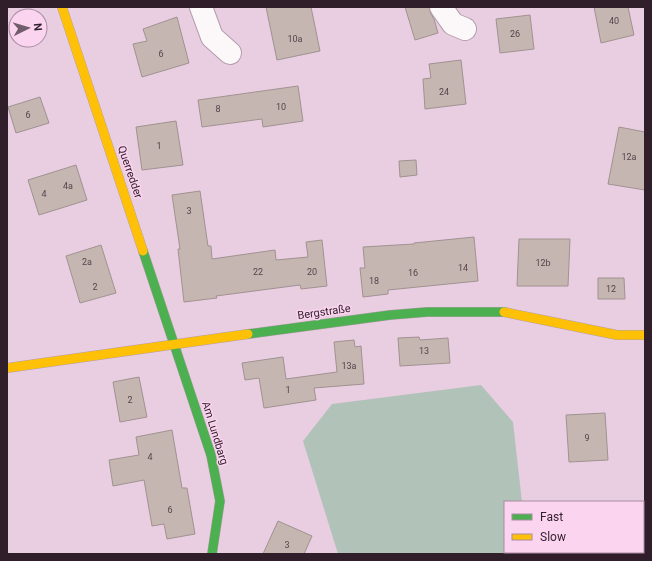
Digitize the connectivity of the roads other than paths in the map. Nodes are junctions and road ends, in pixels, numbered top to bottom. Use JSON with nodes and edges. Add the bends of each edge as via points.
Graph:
{"nodes":[{"id":1,"x":62,"y":7,"type":"edge"},
{"id":2,"x":201,"y":7,"type":"edge"},
{"id":3,"x":442,"y":7,"type":"edge"},
{"id":4,"x":465,"y":28,"type":"dead end"},
{"id":5,"x":230,"y":53,"type":"dead end"},
{"id":6,"x":645,"y":335,"type":"edge"},
{"id":7,"x":174,"y":344,"type":"junction"},
{"id":8,"x":7,"y":368,"type":"edge"},
{"id":9,"x":212,"y":554,"type":"edge"}],
"edges":[{"from":1,"to":7,"type":"street","name":"Querredder"},
{"from":2,"to":5,"type":"street","via":[[212,36]]},
{"from":3,"to":4,"type":"street","via":[[453,24]]},
{"from":6,"to":7,"type":"street","name":"Bergstraße","via":[[617,335],[502,312],[457,311],[390,315]]},
{"from":7,"to":8,"type":"street","name":"Bergstraße"},
{"from":7,"to":9,"type":"street","name":"Am Lundbarg","via":[[212,455],[220,501]]}]}
